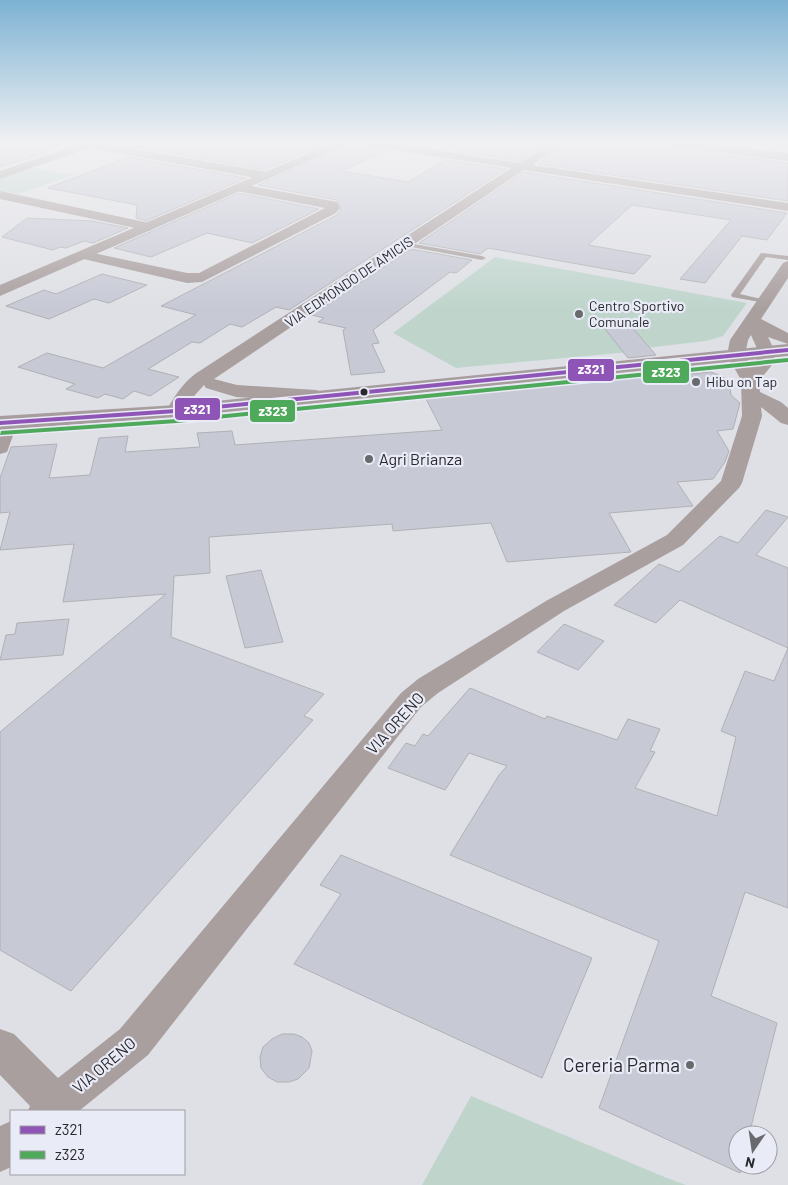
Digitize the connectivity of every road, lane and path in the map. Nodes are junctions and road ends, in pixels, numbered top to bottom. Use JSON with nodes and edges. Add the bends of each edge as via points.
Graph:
{"nodes":[{"id":1,"x":15,"y":198,"type":"edge"},
{"id":2,"x":216,"y":198,"type":"edge"},
{"id":3,"x":296,"y":198,"type":"edge"},
{"id":4,"x":475,"y":198,"type":"edge"},
{"id":5,"x":730,"y":198,"type":"edge"},
{"id":6,"x":788,"y":207,"type":"edge"},
{"id":7,"x":148,"y":227,"type":"junction"},
{"id":8,"x":406,"y":244,"type":"junction"},
{"id":9,"x":84,"y":255,"type":"junction"},
{"id":10,"x":482,"y":258,"type":"dead end"},
{"id":11,"x":788,"y":258,"type":"edge"},
{"id":12,"x":788,"y":266,"type":"edge"},
{"id":13,"x":0,"y":291,"type":"edge"},
{"id":14,"x":765,"y":301,"type":"junction"},
{"id":15,"x":752,"y":320,"type":"junction"},
{"id":16,"x":788,"y":339,"type":"edge"},
{"id":17,"x":788,"y":350,"type":"edge"},
{"id":18,"x":767,"y":352,"type":"junction"},
{"id":19,"x":736,"y":355,"type":"junction"},
{"id":20,"x":215,"y":377,"type":"junction"},
{"id":21,"x":751,"y":388,"type":"junction"},
{"id":22,"x":324,"y":396,"type":"junction"},
{"id":23,"x":205,"y":408,"type":"junction"},
{"id":24,"x":176,"y":410,"type":"junction"},
{"id":25,"x":788,"y":419,"type":"edge"},
{"id":26,"x":8,"y":421,"type":"edge"},
{"id":27,"x":0,"y":448,"type":"edge"},
{"id":28,"x":0,"y":1047,"type":"edge"},
{"id":29,"x":52,"y":1108,"type":"edge"},
{"id":30,"x":10,"y":1143,"type":"edge"},
{"id":31,"x":0,"y":1151,"type":"edge"}],
"edges":[{"from":1,"to":7,"type":"street"},
{"from":2,"to":7,"type":"street"},
{"from":3,"to":9,"type":"street","via":[[332,205],[333,208],[202,277],[187,278]]},
{"from":4,"to":8,"type":"street","name":"VIA EDMONDO DE AMICIS"},
{"from":5,"to":6,"type":"street"},
{"from":7,"to":9,"type":"street"},
{"from":8,"to":10,"type":"lane"},
{"from":8,"to":20,"type":"street","name":"VIA EDMONDO DE AMICIS"},
{"from":9,"to":13,"type":"street"},
{"from":11,"to":14,"type":"lane","via":[[764,255],[735,295]]},
{"from":12,"to":14,"type":"street"},
{"from":14,"to":15,"type":"street"},
{"from":15,"to":16,"type":"street"},
{"from":15,"to":18,"type":"street"},
{"from":15,"to":19,"type":"street","via":[[739,340]]},
{"from":17,"to":18,"type":"main road"},
{"from":18,"to":19,"type":"main road"},
{"from":18,"to":21,"type":"street","via":[[766,361]]},
{"from":19,"to":21,"type":"street","name":"VIA ORENO"},
{"from":19,"to":22,"type":"main road"},
{"from":20,"to":22,"type":"street","via":[[236,391]]},
{"from":20,"to":23,"type":"street"},
{"from":20,"to":24,"type":"street","name":"VIA EDMONDO DE AMICIS","via":[[197,380]]},
{"from":21,"to":25,"type":"street"},
{"from":21,"to":29,"type":"street","name":"VIA ORENO","via":[[752,416],[731,483],[675,540],[555,606],[411,700],[134,1042]]},
{"from":22,"to":23,"type":"main road"},
{"from":23,"to":24,"type":"main road"},
{"from":24,"to":26,"type":"main road"},
{"from":26,"to":27,"type":"street"},
{"from":28,"to":29,"type":"street"},
{"from":30,"to":31,"type":"street"}]}
